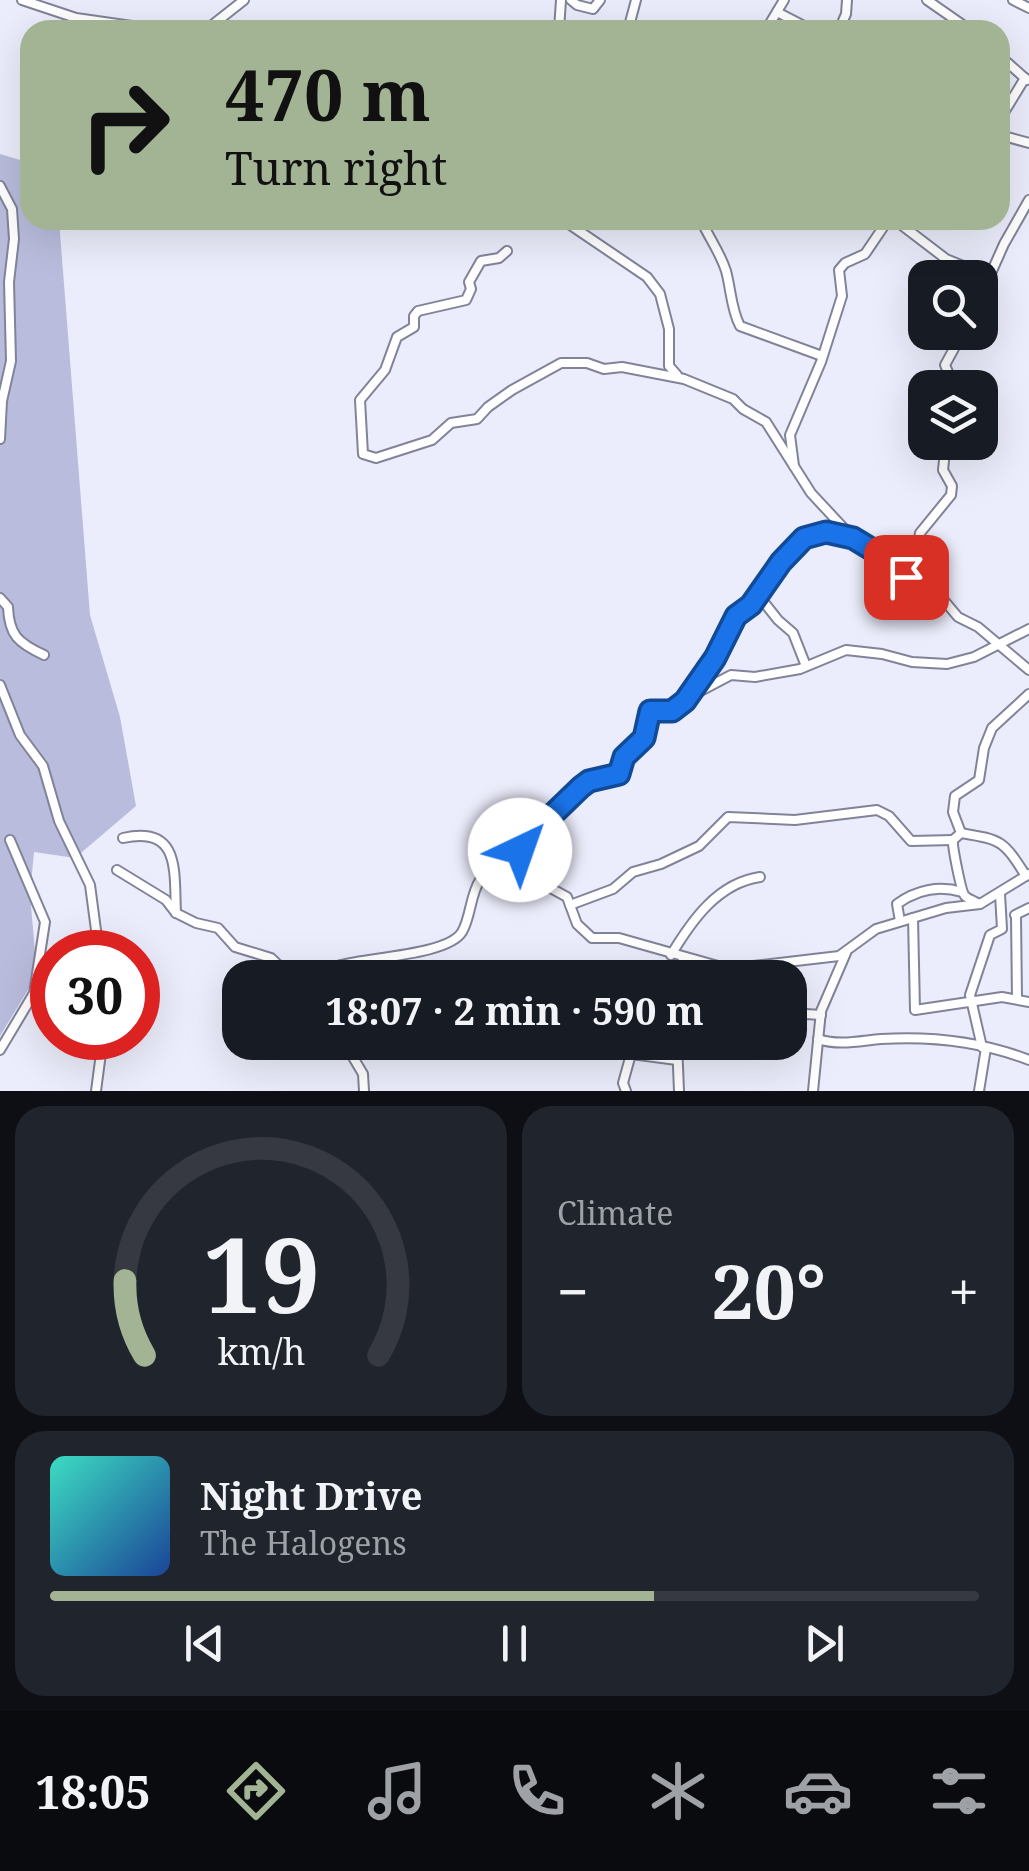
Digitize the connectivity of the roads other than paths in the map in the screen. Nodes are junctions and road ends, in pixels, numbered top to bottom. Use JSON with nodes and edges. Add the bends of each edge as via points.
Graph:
{"nodes":[{"id":1,"x":22,"y":0,"type":"edge"},
{"id":2,"x":244,"y":0,"type":"edge"},
{"id":3,"x":571,"y":0,"type":"edge"},
{"id":4,"x":600,"y":0,"type":"edge"},
{"id":5,"x":784,"y":0,"type":"edge"},
{"id":6,"x":927,"y":0,"type":"edge"},
{"id":7,"x":1013,"y":0,"type":"edge"},
{"id":8,"x":1029,"y":8,"type":"edge"},
{"id":9,"x":778,"y":12,"type":"junction"},
{"id":10,"x":90,"y":20,"type":"edge"},
{"id":11,"x":219,"y":20,"type":"edge"},
{"id":12,"x":773,"y":20,"type":"edge"},
{"id":13,"x":793,"y":20,"type":"edge"},
{"id":14,"x":956,"y":20,"type":"edge"},
{"id":15,"x":1027,"y":80,"type":"edge"},
{"id":16,"x":1010,"y":105,"type":"edge"},
{"id":17,"x":0,"y":186,"type":"edge"},
{"id":18,"x":1029,"y":200,"type":"edge"},
{"id":19,"x":579,"y":230,"type":"edge"},
{"id":20,"x":708,"y":230,"type":"edge"},
{"id":21,"x":884,"y":230,"type":"edge"},
{"id":22,"x":906,"y":230,"type":"edge"},
{"id":23,"x":508,"y":251,"type":"dead end"},
{"id":24,"x":948,"y":260,"type":"edge"},
{"id":25,"x":998,"y":260,"type":"edge"},
{"id":26,"x":822,"y":356,"type":"junction"},
{"id":27,"x":681,"y":378,"type":"junction"},
{"id":28,"x":0,"y":439,"type":"edge"},
{"id":29,"x":944,"y":460,"type":"edge"},
{"id":30,"x":794,"y":468,"type":"junction"},
{"id":31,"x":853,"y":538,"type":"junction"},
{"id":32,"x":910,"y":579,"type":"junction"},
{"id":33,"x":758,"y":596,"type":"junction"},
{"id":34,"x":0,"y":598,"type":"edge"},
{"id":35,"x":1029,"y":629,"type":"edge"},
{"id":36,"x":998,"y":644,"type":"junction"},
{"id":37,"x":44,"y":655,"type":"dead end"},
{"id":38,"x":806,"y":666,"type":"junction"},
{"id":39,"x":1029,"y":670,"type":"edge"},
{"id":40,"x":0,"y":685,"type":"edge"},
{"id":41,"x":1029,"y":694,"type":"edge"},
{"id":42,"x":685,"y":701,"type":"junction"},
{"id":43,"x":961,"y":832,"type":"junction"},
{"id":44,"x":123,"y":838,"type":"dead end"},
{"id":45,"x":10,"y":840,"type":"dead end"},
{"id":46,"x":952,"y":840,"type":"junction"},
{"id":47,"x":117,"y":870,"type":"dead end"},
{"id":48,"x":528,"y":877,"type":"junction"},
{"id":49,"x":760,"y":877,"type":"dead end"},
{"id":50,"x":1027,"y":879,"type":"edge"},
{"id":51,"x":962,"y":892,"type":"junction"},
{"id":52,"x":1000,"y":894,"type":"junction"},
{"id":53,"x":570,"y":904,"type":"junction"},
{"id":54,"x":980,"y":904,"type":"junction"},
{"id":55,"x":1029,"y":908,"type":"edge"},
{"id":56,"x":176,"y":912,"type":"junction"},
{"id":57,"x":1016,"y":915,"type":"junction"},
{"id":58,"x":1001,"y":916,"type":"junction"},
{"id":59,"x":913,"y":918,"type":"junction"},
{"id":60,"x":900,"y":921,"type":"junction"},
{"id":61,"x":96,"y":930,"type":"edge"},
{"id":62,"x":671,"y":954,"type":"junction"},
{"id":63,"x":846,"y":954,"type":"junction"},
{"id":64,"x":684,"y":958,"type":"joint"},
{"id":65,"x":273,"y":960,"type":"edge"},
{"id":66,"x":368,"y":960,"type":"edge"},
{"id":67,"x":1017,"y":998,"type":"junction"},
{"id":68,"x":972,"y":1001,"type":"junction"},
{"id":69,"x":1029,"y":1002,"type":"edge"},
{"id":70,"x":807,"y":1015,"type":"edge"},
{"id":71,"x":821,"y":1016,"type":"junction"},
{"id":72,"x":818,"y":1040,"type":"junction"},
{"id":73,"x":984,"y":1047,"type":"junction"},
{"id":74,"x":0,"y":1050,"type":"edge"},
{"id":75,"x":101,"y":1060,"type":"edge"},
{"id":76,"x":354,"y":1060,"type":"edge"},
{"id":77,"x":629,"y":1060,"type":"edge"},
{"id":78,"x":677,"y":1060,"type":"edge"},
{"id":79,"x":1029,"y":1060,"type":"edge"},
{"id":80,"x":96,"y":1091,"type":"edge"},
{"id":81,"x":364,"y":1091,"type":"edge"},
{"id":82,"x":626,"y":1091,"type":"edge"},
{"id":83,"x":679,"y":1091,"type":"edge"},
{"id":84,"x":813,"y":1091,"type":"edge"},
{"id":85,"x":978,"y":1091,"type":"edge"}],
"edges":[{"from":1,"to":10,"type":"street"},
{"from":2,"to":11,"type":"street"},
{"from":3,"to":4,"type":"street","via":[[593,10]]},
{"from":5,"to":9,"type":"street"},
{"from":6,"to":14,"type":"street"},
{"from":7,"to":8,"type":"street"},
{"from":9,"to":12,"type":"street"},
{"from":9,"to":13,"type":"street"},
{"from":15,"to":16,"type":"street"},
{"from":17,"to":28,"type":"street","via":[[13,214],[14,248],[11,362]]},
{"from":18,"to":25,"type":"street"},
{"from":19,"to":27,"type":"street","via":[[647,277],[660,294],[670,329],[670,368]]},
{"from":20,"to":26,"type":"street","via":[[740,326]]},
{"from":21,"to":26,"type":"street","via":[[865,254],[838,270],[843,291]]},
{"from":22,"to":24,"type":"street"},
{"from":23,"to":27,"type":"street","via":[[481,261],[466,300],[418,312],[414,327],[398,336],[385,370],[360,400],[364,455],[374,459],[432,440],[562,363]]},
{"from":26,"to":30,"type":"street","via":[[790,435]]},
{"from":27,"to":30,"type":"street","via":[[762,419]]},
{"from":29,"to":32,"type":"street","via":[[951,495],[920,534]]},
{"from":30,"to":31,"type":"street"},
{"from":31,"to":32,"type":"street"},
{"from":31,"to":33,"type":"street","via":[[826,532],[804,538]]},
{"from":32,"to":36,"type":"street"},
{"from":33,"to":38,"type":"street","via":[[794,633]]},
{"from":33,"to":42,"type":"street","via":[[736,616]]},
{"from":34,"to":37,"type":"street","via":[[9,610],[8,625]]},
{"from":35,"to":36,"type":"street"},
{"from":36,"to":38,"type":"street","via":[[947,664],[846,650]]},
{"from":36,"to":39,"type":"street"},
{"from":38,"to":42,"type":"street","via":[[758,677],[731,674]]},
{"from":40,"to":61,"type":"street","via":[[22,739],[43,766],[90,884]]},
{"from":41,"to":43,"type":"street","via":[[992,728],[980,780],[955,796]]},
{"from":42,"to":48,"type":"street","via":[[672,711],[650,710],[644,738],[624,757],[619,774],[589,781],[524,842],[520,865]]},
{"from":43,"to":46,"type":"street"},
{"from":43,"to":50,"type":"street","via":[[1004,845]]},
{"from":44,"to":56,"type":"street","via":[[146,835],[170,848]]},
{"from":45,"to":74,"type":"street","via":[[44,922],[34,993]]},
{"from":46,"to":51,"type":"street"},
{"from":46,"to":53,"type":"street","via":[[911,841],[877,810],[796,820],[728,817],[699,846]]},
{"from":47,"to":56,"type":"street"},
{"from":48,"to":53,"type":"street"},
{"from":48,"to":66,"type":"street","via":[[480,880],[461,934],[437,948]]},
{"from":49,"to":62,"type":"street","via":[[739,880],[720,893]]},
{"from":50,"to":52,"type":"street"},
{"from":51,"to":54,"type":"street"},
{"from":51,"to":60,"type":"street","via":[[936,888],[914,894],[897,904]]},
{"from":52,"to":54,"type":"street"},
{"from":52,"to":58,"type":"street"},
{"from":53,"to":62,"type":"street","via":[[592,938],[619,938]]},
{"from":54,"to":59,"type":"street"},
{"from":55,"to":57,"type":"street"},
{"from":56,"to":65,"type":"street","via":[[218,928],[235,947]]},
{"from":57,"to":58,"type":"street"},
{"from":57,"to":67,"type":"street"},
{"from":58,"to":68,"type":"street","via":[[1002,929],[990,935],[971,986]]},
{"from":59,"to":60,"type":"street"},
{"from":59,"to":68,"type":"street","via":[[914,1008]]},
{"from":60,"to":63,"type":"street","via":[[871,932]]},
{"from":62,"to":64,"type":"street"},
{"from":63,"to":64,"type":"street","via":[[741,967]]},
{"from":63,"to":71,"type":"street"},
{"from":67,"to":68,"type":"street"},
{"from":67,"to":69,"type":"street"},
{"from":68,"to":73,"type":"street"},
{"from":70,"to":71,"type":"street"},
{"from":71,"to":72,"type":"street"},
{"from":72,"to":73,"type":"street","via":[[930,1039]]},
{"from":72,"to":84,"type":"street"},
{"from":73,"to":79,"type":"street"},
{"from":73,"to":85,"type":"street"},
{"from":75,"to":80,"type":"street"},
{"from":76,"to":81,"type":"street"},
{"from":77,"to":82,"type":"street"},
{"from":78,"to":83,"type":"street"}]}
